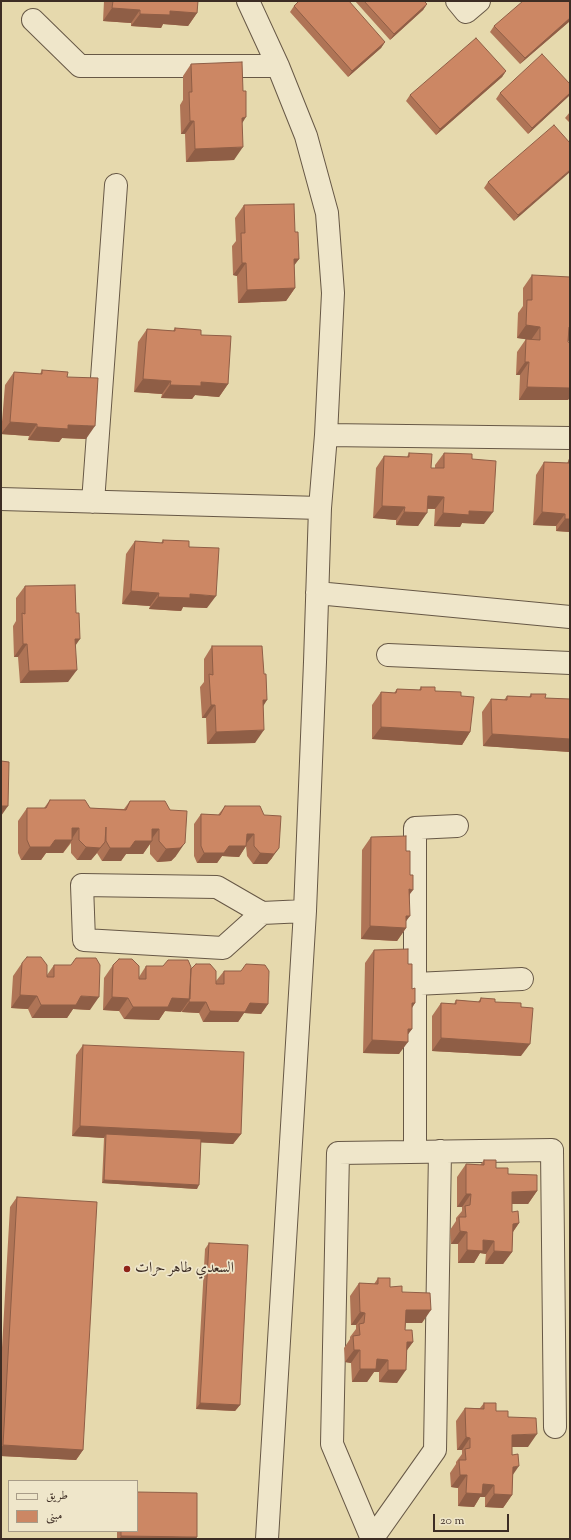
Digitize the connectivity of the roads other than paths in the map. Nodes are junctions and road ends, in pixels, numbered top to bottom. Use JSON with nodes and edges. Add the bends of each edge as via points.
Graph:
{"nodes":[{"id":1,"x":248,"y":1,"type":"edge"},
{"id":2,"x":457,"y":1,"type":"edge"},
{"id":3,"x":479,"y":1,"type":"edge"},
{"id":4,"x":33,"y":20,"type":"dead end"},
{"id":5,"x":278,"y":66,"type":"junction"},
{"id":6,"x":116,"y":186,"type":"dead end"},
{"id":7,"x":326,"y":435,"type":"junction"},
{"id":8,"x":570,"y":438,"type":"edge"},
{"id":9,"x":1,"y":499,"type":"edge"},
{"id":10,"x":93,"y":502,"type":"junction"},
{"id":11,"x":320,"y":508,"type":"junction"},
{"id":12,"x":317,"y":593,"type":"junction"},
{"id":13,"x":570,"y":617,"type":"edge"},
{"id":14,"x":388,"y":655,"type":"dead end"},
{"id":15,"x":570,"y":663,"type":"edge"},
{"id":16,"x":457,"y":826,"type":"dead end"},
{"id":17,"x":305,"y":911,"type":"junction"},
{"id":18,"x":262,"y":913,"type":"junction"},
{"id":19,"x":522,"y":979,"type":"dead end"},
{"id":20,"x":415,"y":984,"type":"junction"},
{"id":21,"x":440,"y":1151,"type":"junction"},
{"id":22,"x":414,"y":1152,"type":"junction"},
{"id":23,"x":555,"y":1427,"type":"dead end"},
{"id":24,"x":267,"y":1539,"type":"edge"},
{"id":25,"x":372,"y":1539,"type":"edge"}],
"edges":[{"from":1,"to":5,"type":"street"},
{"from":2,"to":3,"type":"street","via":[[466,12]]},
{"from":4,"to":5,"type":"street","via":[[80,66]]},
{"from":5,"to":7,"type":"street","via":[[306,136],[327,213],[333,293]]},
{"from":6,"to":10,"type":"street"},
{"from":7,"to":8,"type":"street"},
{"from":7,"to":11,"type":"street"},
{"from":9,"to":10,"type":"street"},
{"from":10,"to":11,"type":"street"},
{"from":11,"to":12,"type":"street"},
{"from":12,"to":13,"type":"street"},
{"from":12,"to":17,"type":"street"},
{"from":14,"to":15,"type":"street"},
{"from":16,"to":20,"type":"street","via":[[415,828]]},
{"from":17,"to":18,"type":"street"},
{"from":17,"to":24,"type":"street"},
{"from":18,"to":18,"type":"street","via":[[217,887],[82,885],[84,940],[223,948]]},
{"from":19,"to":20,"type":"street"},
{"from":20,"to":22,"type":"street"},
{"from":21,"to":22,"type":"street"},
{"from":21,"to":23,"type":"street","via":[[552,1150]]},
{"from":21,"to":25,"type":"street","via":[[435,1450]]},
{"from":22,"to":25,"type":"street","via":[[338,1152],[332,1444]]}]}
